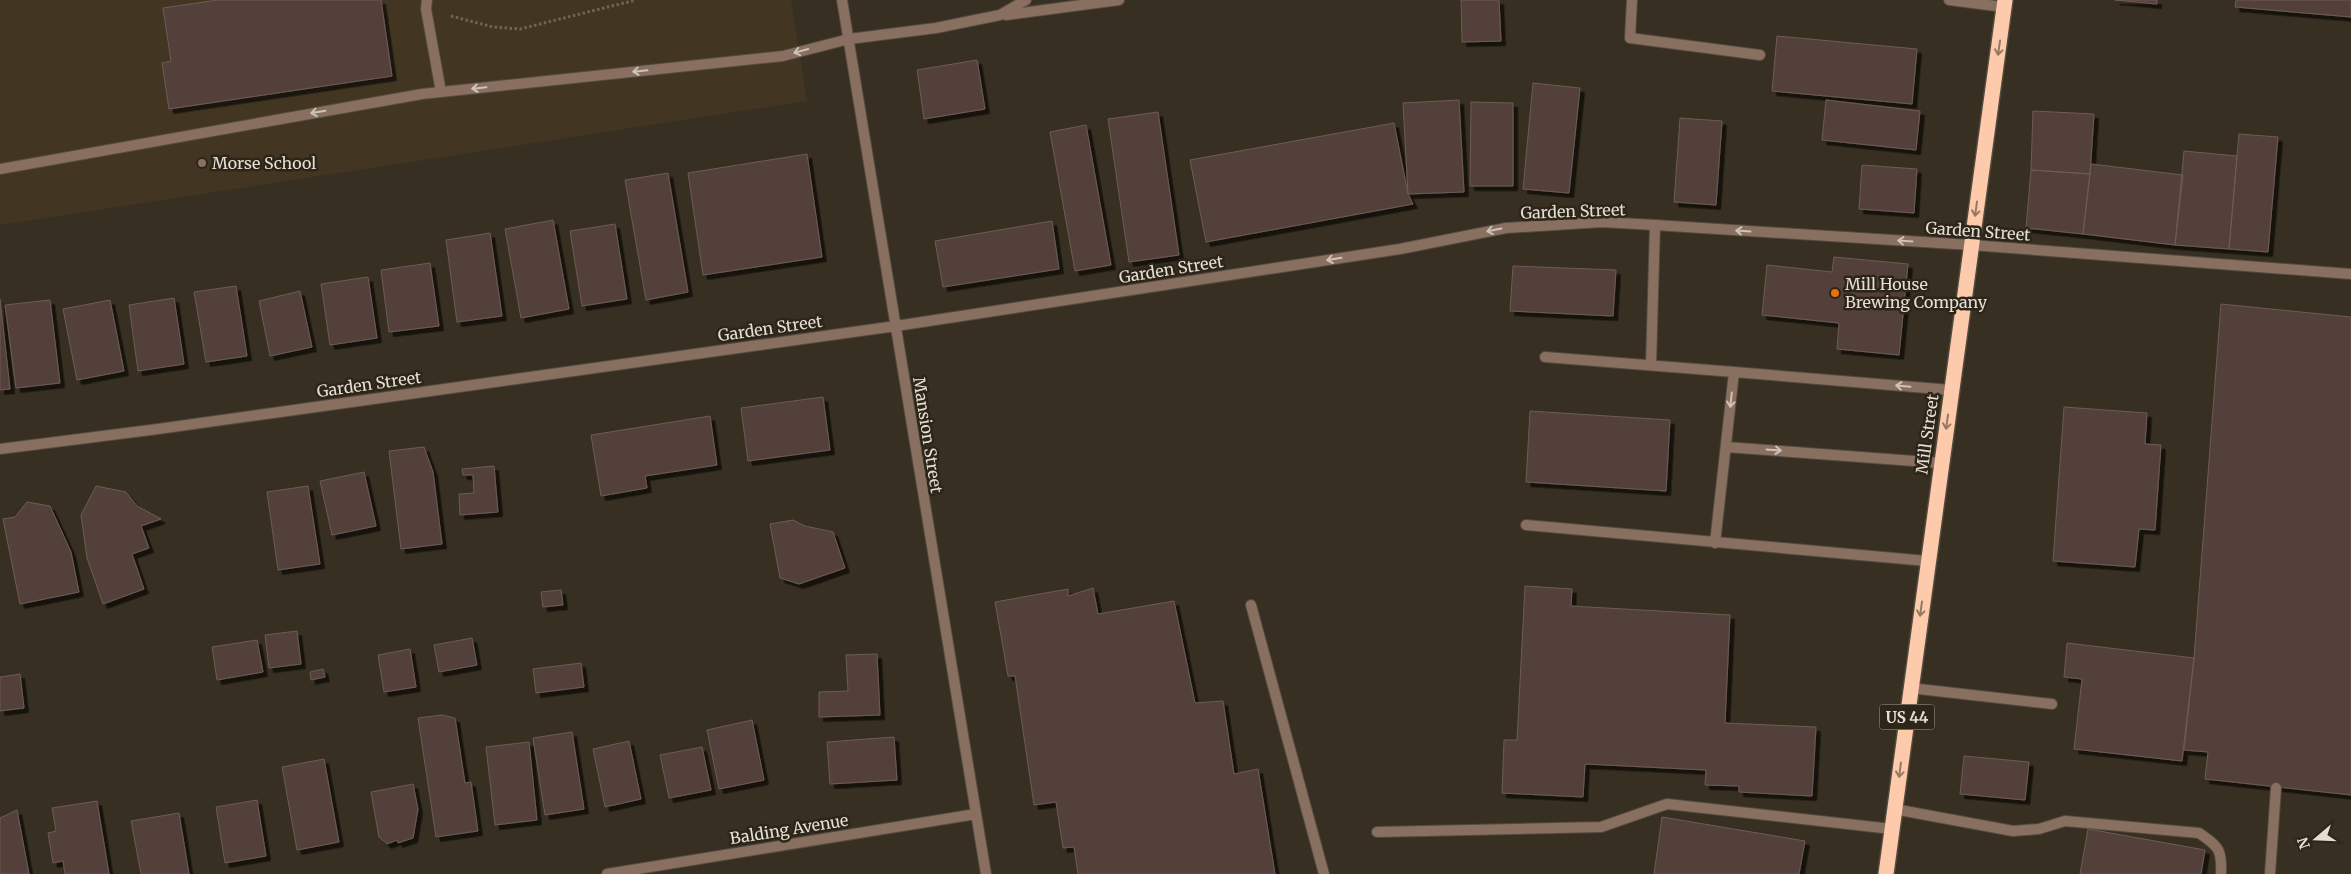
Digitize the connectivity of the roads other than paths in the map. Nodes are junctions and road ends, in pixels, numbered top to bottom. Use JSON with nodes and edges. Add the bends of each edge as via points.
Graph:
{"nodes":[{"id":1,"x":842,"y":0,"type":"edge"},
{"id":2,"x":1026,"y":0,"type":"edge"},
{"id":3,"x":1119,"y":0,"type":"edge"},
{"id":4,"x":1632,"y":0,"type":"edge"},
{"id":5,"x":1948,"y":0,"type":"edge"},
{"id":6,"x":2005,"y":4,"type":"edge"},
{"id":7,"x":427,"y":5,"type":"edge"},
{"id":8,"x":1000,"y":15,"type":"junction"},
{"id":9,"x":848,"y":39,"type":"junction"},
{"id":10,"x":1760,"y":55,"type":"dead end"},
{"id":11,"x":441,"y":92,"type":"junction"},
{"id":12,"x":0,"y":169,"type":"edge"},
{"id":13,"x":1655,"y":225,"type":"junction"},
{"id":14,"x":1971,"y":245,"type":"junction"},
{"id":15,"x":2351,"y":274,"type":"edge"},
{"id":16,"x":896,"y":326,"type":"junction"},
{"id":17,"x":1545,"y":357,"type":"dead end"},
{"id":18,"x":1651,"y":366,"type":"junction"},
{"id":19,"x":1734,"y":372,"type":"junction"},
{"id":20,"x":1951,"y":390,"type":"junction"},
{"id":21,"x":1726,"y":446,"type":"junction"},
{"id":22,"x":0,"y":449,"type":"edge"},
{"id":23,"x":1941,"y":464,"type":"junction"},
{"id":24,"x":1526,"y":526,"type":"dead end"},
{"id":25,"x":1715,"y":543,"type":"junction"},
{"id":26,"x":1928,"y":561,"type":"junction"},
{"id":27,"x":1251,"y":605,"type":"dead end"},
{"id":28,"x":1910,"y":688,"type":"junction"},
{"id":29,"x":2052,"y":704,"type":"dead end"},
{"id":30,"x":2276,"y":788,"type":"dead end"},
{"id":31,"x":1894,"y":809,"type":"junction"},
{"id":32,"x":976,"y":814,"type":"junction"},
{"id":33,"x":1892,"y":829,"type":"junction"},
{"id":34,"x":1377,"y":832,"type":"dead end"},
{"id":35,"x":607,"y":874,"type":"edge"},
{"id":36,"x":986,"y":874,"type":"edge"},
{"id":37,"x":1324,"y":874,"type":"edge"},
{"id":38,"x":1886,"y":874,"type":"edge"},
{"id":39,"x":2221,"y":874,"type":"edge"},
{"id":40,"x":2270,"y":874,"type":"edge"}],
"edges":[{"from":1,"to":9,"type":"street","name":"Mansion Street"},
{"from":2,"to":8,"type":"street"},
{"from":3,"to":8,"type":"street"},
{"from":4,"to":10,"type":"street","via":[[1630,38]]},
{"from":5,"to":6,"type":"street"},
{"from":6,"to":14,"type":"highway","name":"Mill Street","number":"US 44","one_way":true},
{"from":7,"to":11,"type":"street"},
{"from":8,"to":9,"type":"street","via":[[936,28]]},
{"from":9,"to":11,"type":"street","one_way":true,"via":[[783,56]]},
{"from":9,"to":16,"type":"street","name":"Mansion Street"},
{"from":11,"to":12,"type":"street","one_way":true},
{"from":14,"to":13,"type":"street","name":"Garden Street","one_way":true},
{"from":13,"to":16,"type":"street","name":"Garden Street","one_way":true,"via":[[1602,222],[1506,228],[1400,249]]},
{"from":13,"to":18,"type":"street"},
{"from":14,"to":15,"type":"street","name":"Garden Street"},
{"from":14,"to":20,"type":"highway","name":"Mill Street","number":"US 44"},
{"from":16,"to":22,"type":"street","name":"Garden Street"},
{"from":16,"to":32,"type":"street","name":"Mansion Street"},
{"from":17,"to":18,"type":"street"},
{"from":18,"to":19,"type":"street"},
{"from":20,"to":19,"type":"street","one_way":true},
{"from":19,"to":21,"type":"street","one_way":true},
{"from":20,"to":23,"type":"highway","name":"Mill Street","number":"US 44","one_way":true},
{"from":21,"to":23,"type":"street","one_way":true},
{"from":21,"to":25,"type":"street"},
{"from":23,"to":26,"type":"highway","name":"Mill Street","number":"US 44"},
{"from":24,"to":25,"type":"street"},
{"from":25,"to":26,"type":"street"},
{"from":26,"to":28,"type":"highway","name":"Mill Street","number":"US 44","one_way":true},
{"from":27,"to":37,"type":"street"},
{"from":28,"to":29,"type":"street"},
{"from":28,"to":31,"type":"highway","name":"Mill Street","number":"US 44","one_way":true},
{"from":30,"to":40,"type":"street"},
{"from":31,"to":33,"type":"highway","name":"Mill Street","number":"US 44"},
{"from":31,"to":39,"type":"street","via":[[2013,831],[2039,829],[2065,821],[2198,834],[2216,845],[2222,855]]},
{"from":32,"to":35,"type":"street","name":"Balding Avenue"},
{"from":32,"to":36,"type":"street","name":"Mansion Street"},
{"from":33,"to":34,"type":"street","via":[[1667,804],[1601,827]]},
{"from":33,"to":38,"type":"highway","name":"Mill Street","number":"US 44"}]}
